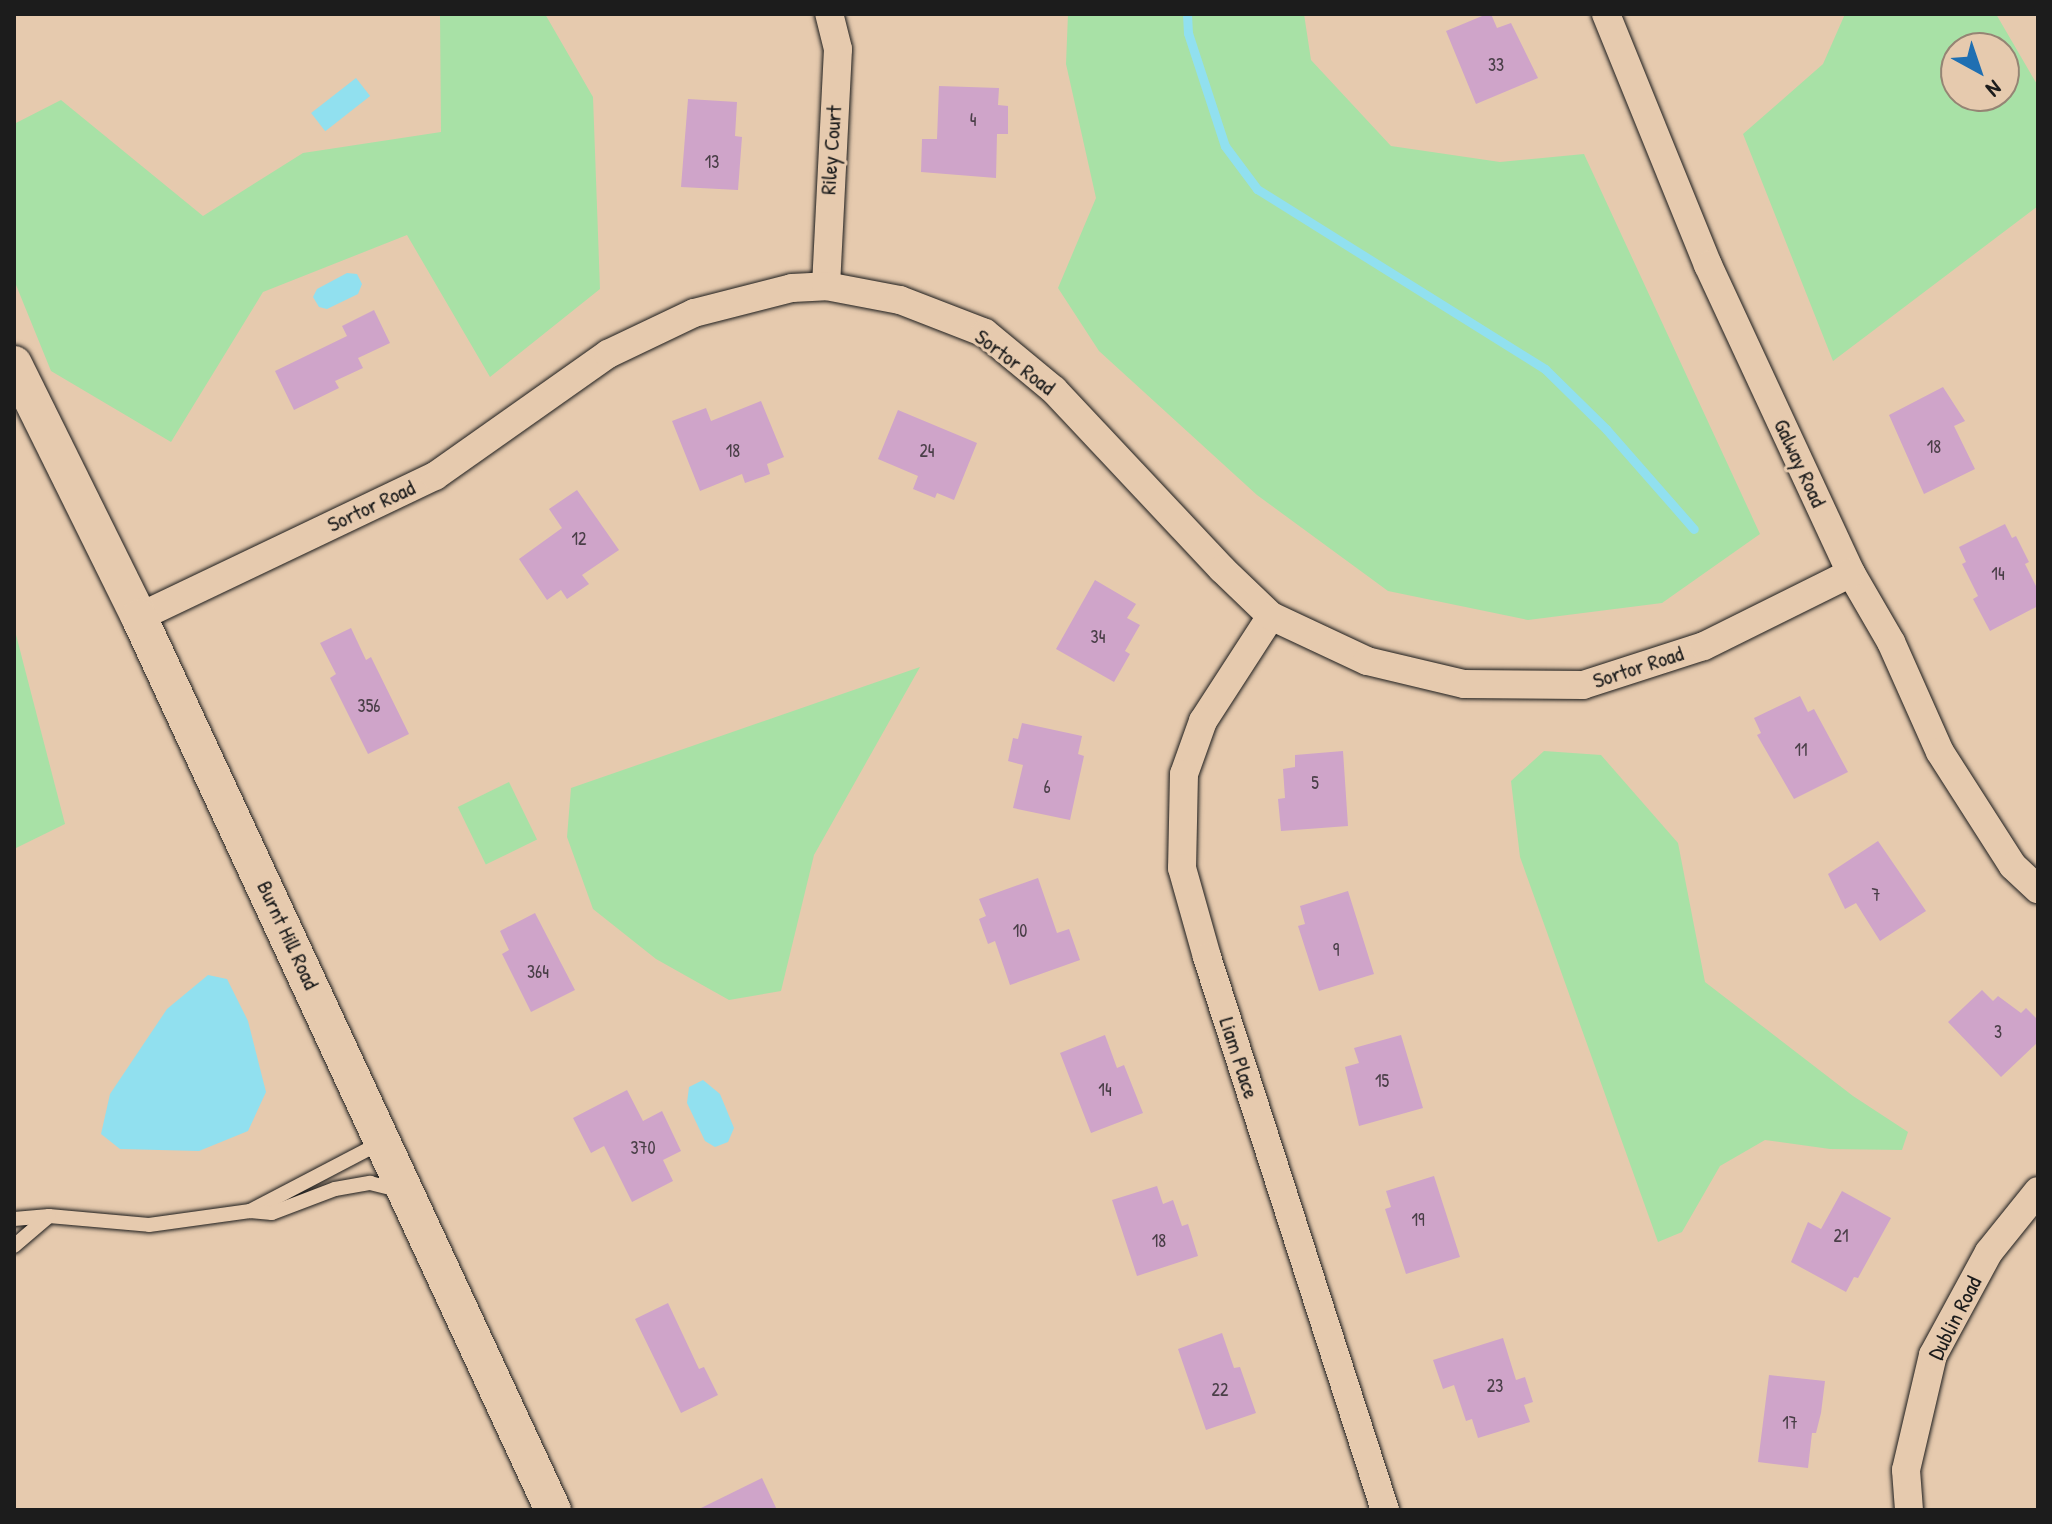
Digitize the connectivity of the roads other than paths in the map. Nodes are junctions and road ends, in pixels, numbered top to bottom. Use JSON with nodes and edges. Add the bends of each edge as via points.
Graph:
{"nodes":[{"id":1,"x":829,"y":14,"type":"edge"},
{"id":2,"x":1606,"y":14,"type":"edge"},
{"id":3,"x":826,"y":286,"type":"junction"},
{"id":4,"x":14,"y":364,"type":"edge"},
{"id":5,"x":1851,"y":573,"type":"junction"},
{"id":6,"x":1271,"y":616,"type":"junction"},
{"id":7,"x":139,"y":617,"type":"junction"},
{"id":8,"x":2038,"y":889,"type":"edge"},
{"id":9,"x":382,"y":1142,"type":"junction"},
{"id":10,"x":2038,"y":1191,"type":"edge"},
{"id":11,"x":405,"y":1192,"type":"junction"},
{"id":12,"x":250,"y":1211,"type":"junction"},
{"id":13,"x":49,"y":1216,"type":"junction"},
{"id":14,"x":14,"y":1219,"type":"edge"},
{"id":15,"x":14,"y":1246,"type":"edge"},
{"id":16,"x":553,"y":1510,"type":"edge"},
{"id":17,"x":1385,"y":1510,"type":"edge"},
{"id":18,"x":1909,"y":1510,"type":"edge"}],
"edges":[{"from":1,"to":3,"type":"street","name":"Riley Court","via":[[838,49]]},
{"from":2,"to":5,"type":"street","name":"Galway Road","via":[[1708,265]]},
{"from":3,"to":6,"type":"street","name":"Sortor Road","via":[[900,300],[985,333],[1054,390]]},
{"from":3,"to":7,"type":"street","name":"Sortor Road","via":[[792,288],[694,313],[608,354],[435,476]]},
{"from":4,"to":7,"type":"street","name":"Burnt Hill Road"},
{"from":5,"to":6,"type":"street","name":"Sortor Road","via":[[1704,646],[1583,685],[1464,684],[1367,661]]},
{"from":5,"to":8,"type":"street","name":"Galway Road","via":[[1891,642],[1940,752],[2013,866]]},
{"from":6,"to":17,"type":"street","name":"Liam Place","via":[[1203,721],[1184,774],[1182,868]]},
{"from":7,"to":9,"type":"street","name":"Burnt Hill Road"},
{"from":9,"to":11,"type":"street","name":"Burnt Hill Road"},
{"from":9,"to":12,"type":"lane"},
{"from":10,"to":18,"type":"street","name":"Dublin Road","via":[[1989,1252],[1933,1355],[1906,1470]]},
{"from":11,"to":12,"type":"lane","via":[[370,1183],[335,1189],[272,1213]]},
{"from":11,"to":16,"type":"street","name":"Burnt Hill Road"},
{"from":12,"to":13,"type":"lane","via":[[149,1225]]},
{"from":13,"to":14,"type":"lane"},
{"from":13,"to":15,"type":"lane"}]}
